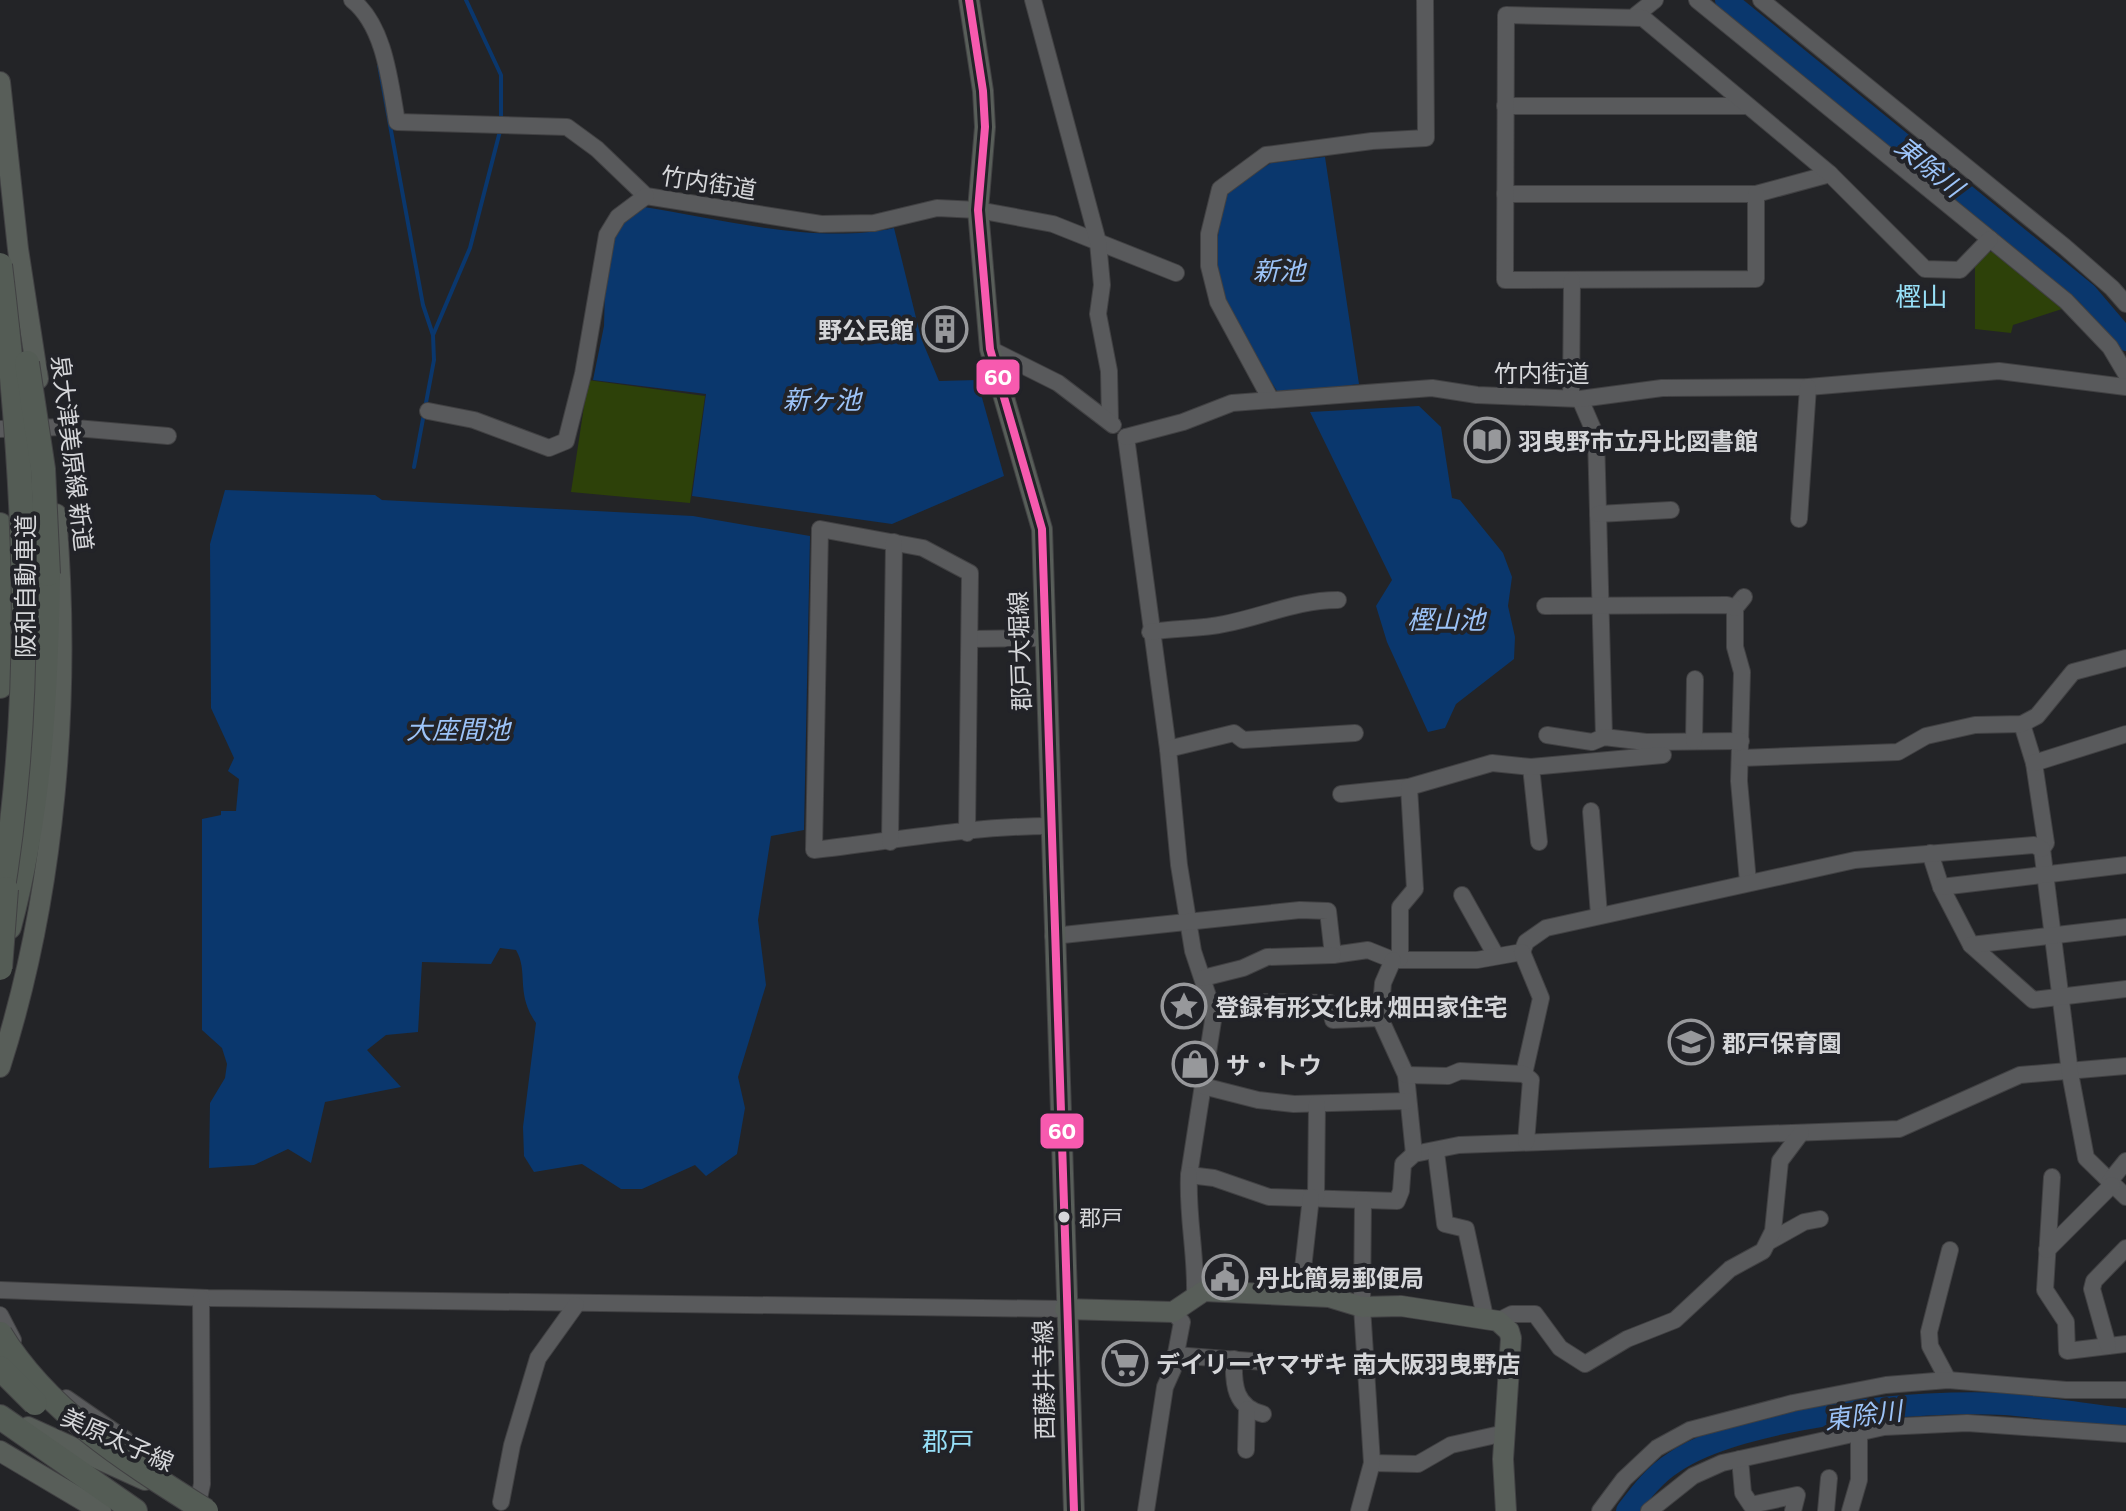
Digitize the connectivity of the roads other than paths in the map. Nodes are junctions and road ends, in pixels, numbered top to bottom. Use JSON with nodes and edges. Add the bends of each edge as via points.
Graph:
{"nodes":[{"id":1,"x":352,"y":0,"type":"edge"},
{"id":2,"x":969,"y":0,"type":"edge"},
{"id":3,"x":1033,"y":0,"type":"edge"},
{"id":4,"x":1425,"y":0,"type":"edge"},
{"id":5,"x":1655,"y":0,"type":"edge"},
{"id":6,"x":1697,"y":0,"type":"edge"},
{"id":7,"x":1761,"y":0,"type":"edge"},
{"id":8,"x":1557,"y":7,"type":"edge"},
{"id":9,"x":1636,"y":15,"type":"junction"},
{"id":10,"x":0,"y":82,"type":"edge"},
{"id":11,"x":1505,"y":106,"type":"junction"},
{"id":12,"x":1747,"y":106,"type":"junction"},
{"id":13,"x":1830,"y":174,"type":"junction"},
{"id":14,"x":1505,"y":194,"type":"junction"},
{"id":15,"x":1756,"y":194,"type":"junction"},
{"id":16,"x":646,"y":196,"type":"junction"},
{"id":17,"x":978,"y":210,"type":"junction"},
{"id":18,"x":1990,"y":239,"type":"junction"},
{"id":19,"x":1098,"y":242,"type":"junction"},
{"id":20,"x":0,"y":251,"type":"edge"},
{"id":21,"x":0,"y":265,"type":"edge"},
{"id":22,"x":1176,"y":273,"type":"dead end"},
{"id":23,"x":1572,"y":280,"type":"junction"},
{"id":24,"x":2126,"y":304,"type":"edge"},
{"id":25,"x":990,"y":349,"type":"junction"},
{"id":26,"x":2126,"y":374,"type":"edge"},
{"id":27,"x":1808,"y":387,"type":"junction"},
{"id":28,"x":2126,"y":387,"type":"edge"},
{"id":29,"x":1575,"y":398,"type":"junction"},
{"id":30,"x":1271,"y":400,"type":"junction"},
{"id":31,"x":428,"y":411,"type":"dead end"},
{"id":32,"x":1110,"y":421,"type":"junction"},
{"id":33,"x":46,"y":428,"type":"junction"},
{"id":34,"x":0,"y":429,"type":"edge"},
{"id":35,"x":168,"y":436,"type":"dead end"},
{"id":36,"x":1126,"y":437,"type":"junction"},
{"id":37,"x":1671,"y":510,"type":"dead end"},
{"id":38,"x":1598,"y":514,"type":"junction"},
{"id":39,"x":1799,"y":519,"type":"dead end"},
{"id":40,"x":0,"y":525,"type":"edge"},
{"id":41,"x":894,"y":542,"type":"junction"},
{"id":42,"x":1338,"y":600,"type":"dead end"},
{"id":43,"x":1602,"y":604,"type":"junction"},
{"id":44,"x":1545,"y":606,"type":"dead end"},
{"id":45,"x":1150,"y":632,"type":"junction"},
{"id":46,"x":1044,"y":638,"type":"junction"},
{"id":47,"x":970,"y":639,"type":"junction"},
{"id":48,"x":2126,"y":658,"type":"edge"},
{"id":49,"x":1695,"y":679,"type":"dead end"},
{"id":50,"x":0,"y":686,"type":"edge"},
{"id":51,"x":2022,"y":724,"type":"junction"},
{"id":52,"x":1355,"y":733,"type":"dead end"},
{"id":53,"x":2126,"y":734,"type":"edge"},
{"id":54,"x":1547,"y":735,"type":"dead end"},
{"id":55,"x":1604,"y":737,"type":"junction"},
{"id":56,"x":1694,"y":741,"type":"junction"},
{"id":57,"x":1168,"y":749,"type":"junction"},
{"id":58,"x":1741,"y":750,"type":"junction"},
{"id":59,"x":1663,"y":755,"type":"dead end"},
{"id":60,"x":2034,"y":763,"type":"junction"},
{"id":61,"x":1531,"y":767,"type":"junction"},
{"id":62,"x":1409,"y":787,"type":"junction"},
{"id":63,"x":1341,"y":794,"type":"dead end"},
{"id":64,"x":1591,"y":811,"type":"dead end"},
{"id":65,"x":1050,"y":826,"type":"junction"},
{"id":66,"x":967,"y":833,"type":"junction"},
{"id":67,"x":890,"y":842,"type":"junction"},
{"id":68,"x":1539,"y":842,"type":"dead end"},
{"id":69,"x":2042,"y":849,"type":"junction"},
{"id":70,"x":1930,"y":853,"type":"junction"},
{"id":71,"x":7,"y":863,"type":"junction"},
{"id":72,"x":2126,"y":865,"type":"edge"},
{"id":73,"x":2045,"y":874,"type":"junction"},
{"id":74,"x":1748,"y":882,"type":"junction"},
{"id":75,"x":1941,"y":887,"type":"junction"},
{"id":76,"x":1462,"y":895,"type":"dead end"},
{"id":77,"x":5,"y":915,"type":"edge"},
{"id":78,"x":1599,"y":915,"type":"junction"},
{"id":79,"x":1188,"y":922,"type":"junction"},
{"id":80,"x":2126,"y":927,"type":"edge"},
{"id":81,"x":1053,"y":936,"type":"junction"},
{"id":82,"x":2052,"y":937,"type":"junction"},
{"id":83,"x":1971,"y":945,"type":"junction"},
{"id":84,"x":1522,"y":952,"type":"junction"},
{"id":85,"x":1495,"y":954,"type":"junction"},
{"id":86,"x":1333,"y":955,"type":"junction"},
{"id":87,"x":0,"y":960,"type":"edge"},
{"id":88,"x":1396,"y":960,"type":"junction"},
{"id":89,"x":0,"y":968,"type":"edge"},
{"id":90,"x":1203,"y":978,"type":"junction"},
{"id":91,"x":2126,"y":989,"type":"edge"},
{"id":92,"x":2060,"y":997,"type":"junction"},
{"id":93,"x":1214,"y":1014,"type":"junction"},
{"id":94,"x":1380,"y":1018,"type":"junction"},
{"id":95,"x":2126,"y":1066,"type":"edge"},
{"id":96,"x":0,"y":1067,"type":"edge"},
{"id":97,"x":2070,"y":1073,"type":"junction"},
{"id":98,"x":1524,"y":1074,"type":"junction"},
{"id":99,"x":1406,"y":1075,"type":"junction"},
{"id":100,"x":1203,"y":1086,"type":"junction"},
{"id":101,"x":1408,"y":1101,"type":"junction"},
{"id":102,"x":1317,"y":1104,"type":"junction"},
{"id":103,"x":1801,"y":1133,"type":"junction"},
{"id":104,"x":1526,"y":1142,"type":"junction"},
{"id":105,"x":1436,"y":1152,"type":"junction"},
{"id":106,"x":1414,"y":1154,"type":"junction"},
{"id":107,"x":2126,"y":1161,"type":"edge"},
{"id":108,"x":1189,"y":1175,"type":"junction"},
{"id":109,"x":2052,"y":1177,"type":"dead end"},
{"id":110,"x":2110,"y":1183,"type":"junction"},
{"id":111,"x":2126,"y":1197,"type":"edge"},
{"id":112,"x":1314,"y":1198,"type":"junction"},
{"id":113,"x":1363,"y":1201,"type":"junction"},
{"id":114,"x":1820,"y":1219,"type":"dead end"},
{"id":115,"x":1770,"y":1241,"type":"junction"},
{"id":116,"x":2126,"y":1248,"type":"edge"},
{"id":117,"x":1950,"y":1250,"type":"dead end"},
{"id":118,"x":2047,"y":1250,"type":"junction"},
{"id":119,"x":0,"y":1290,"type":"edge"},
{"id":120,"x":1195,"y":1293,"type":"junction"},
{"id":121,"x":1300,"y":1295,"type":"junction"},
{"id":122,"x":201,"y":1298,"type":"junction"},
{"id":123,"x":576,"y":1305,"type":"junction"},
{"id":124,"x":1362,"y":1307,"type":"junction"},
{"id":125,"x":1065,"y":1309,"type":"junction"},
{"id":126,"x":1173,"y":1312,"type":"junction"},
{"id":127,"x":0,"y":1315,"type":"edge"},
{"id":128,"x":1492,"y":1319,"type":"junction"},
{"id":129,"x":0,"y":1334,"type":"edge"},
{"id":130,"x":2126,"y":1344,"type":"edge"},
{"id":131,"x":2108,"y":1346,"type":"junction"},
{"id":132,"x":1175,"y":1355,"type":"junction"},
{"id":133,"x":1234,"y":1359,"type":"junction"},
{"id":134,"x":1264,"y":1362,"type":"dead end"},
{"id":135,"x":0,"y":1368,"type":"edge"},
{"id":136,"x":1948,"y":1380,"type":"junction"},
{"id":137,"x":2126,"y":1390,"type":"edge"},
{"id":138,"x":0,"y":1415,"type":"edge"},
{"id":139,"x":1859,"y":1431,"type":"junction"},
{"id":140,"x":1505,"y":1433,"type":"junction"},
{"id":141,"x":2126,"y":1434,"type":"edge"},
{"id":142,"x":1246,"y":1450,"type":"dead end"},
{"id":143,"x":0,"y":1451,"type":"edge"},
{"id":144,"x":1740,"y":1459,"type":"junction"},
{"id":145,"x":1372,"y":1463,"type":"junction"},
{"id":146,"x":117,"y":1468,"type":"junction"},
{"id":147,"x":1829,"y":1478,"type":"dead end"},
{"id":148,"x":501,"y":1502,"type":"dead end"},
{"id":149,"x":199,"y":1509,"type":"edge"},
{"id":150,"x":101,"y":1511,"type":"edge"},
{"id":151,"x":135,"y":1511,"type":"edge"},
{"id":152,"x":1074,"y":1511,"type":"edge"},
{"id":153,"x":1146,"y":1511,"type":"edge"},
{"id":154,"x":1359,"y":1511,"type":"edge"},
{"id":155,"x":1506,"y":1511,"type":"edge"},
{"id":156,"x":1600,"y":1511,"type":"edge"},
{"id":157,"x":1649,"y":1511,"type":"edge"},
{"id":158,"x":1793,"y":1511,"type":"edge"},
{"id":159,"x":1826,"y":1511,"type":"edge"},
{"id":160,"x":1850,"y":1511,"type":"edge"}],
"edges":[{"from":1,"to":16,"type":"street","name":"竹内街道","via":[[379,38],[397,122],[567,127]]},
{"from":2,"to":17,"type":"main road","name":"郡戸大堀線","via":[[985,127]]},
{"from":3,"to":19,"type":"street"},
{"from":4,"to":30,"type":"street","via":[[1426,138],[1266,155],[1230,178],[1216,199],[1209,266],[1218,302]]},
{"from":5,"to":9,"type":"street"},
{"from":6,"to":18,"type":"street"},
{"from":7,"to":24,"type":"street","via":[[2065,247]]},
{"from":8,"to":9,"type":"street"},
{"from":8,"to":11,"type":"street","via":[[1506,15]]},
{"from":9,"to":12,"type":"street"},
{"from":10,"to":33,"type":"main road","name":"泉大津美原線 新道","via":[[18,249]]},
{"from":11,"to":12,"type":"street"},
{"from":11,"to":14,"type":"street"},
{"from":12,"to":13,"type":"street"},
{"from":13,"to":15,"type":"street"},
{"from":13,"to":18,"type":"street","via":[[1925,269],[1960,270]]},
{"from":14,"to":15,"type":"street"},
{"from":14,"to":23,"type":"street","via":[[1505,280]]},
{"from":15,"to":23,"type":"street","via":[[1756,279]]},
{"from":16,"to":17,"type":"street","name":"竹内街道","via":[[821,224],[874,223],[937,208]]},
{"from":16,"to":31,"type":"street","via":[[618,217],[607,235],[566,441],[549,448],[474,420]]},
{"from":17,"to":19,"type":"street","name":"竹内街道","via":[[1053,224]]},
{"from":17,"to":25,"type":"main road","name":"郡戸大堀線"},
{"from":18,"to":26,"type":"street","via":[[2078,311]]},
{"from":19,"to":22,"type":"street","name":"竹内街道"},
{"from":19,"to":32,"type":"street","via":[[1098,314],[1109,371]]},
{"from":20,"to":77,"type":"highway","bridge":true,"via":[[36,416],[48,574],[44,717],[33,821],[24,871]]},
{"from":21,"to":71,"type":"highway","name":"阪和自動車道","bridge":true,"via":[[19,433],[26,591],[23,716]]},
{"from":23,"to":29,"type":"street"},
{"from":25,"to":32,"type":"street","via":[[1058,383]]},
{"from":25,"to":46,"type":"main road","name":"郡戸大堀線","via":[[1039,514]]},
{"from":27,"to":28,"type":"street","name":"竹内街道","via":[[1999,371]]},
{"from":27,"to":29,"type":"street","name":"竹内街道","via":[[1662,388]]},
{"from":27,"to":39,"type":"street"},
{"from":29,"to":30,"type":"street","name":"竹内街道","via":[[1432,388]]},
{"from":29,"to":38,"type":"street","via":[[1596,436]]},
{"from":30,"to":36,"type":"street","name":"竹内街道","via":[[1232,403]]},
{"from":32,"to":36,"type":"street"},
{"from":33,"to":34,"type":"street"},
{"from":33,"to":35,"type":"street"},
{"from":33,"to":96,"type":"main road","name":"泉大津美原線 新道","via":[[63,593],[58,730],[46,871]]},
{"from":36,"to":45,"type":"street"},
{"from":37,"to":38,"type":"street"},
{"from":38,"to":43,"type":"street"},
{"from":40,"to":50,"type":"highway","name":"阪和自動車道"},
{"from":41,"to":47,"type":"street","via":[[923,548],[970,573]]},
{"from":41,"to":67,"type":"street"},
{"from":41,"to":67,"type":"street","via":[[820,529],[814,850]]},
{"from":42,"to":45,"type":"street","via":[[1304,600],[1273,614]]},
{"from":43,"to":44,"type":"street"},
{"from":43,"to":55,"type":"street"},
{"from":43,"to":58,"type":"street","via":[[1740,602],[1735,647],[1742,672]]},
{"from":45,"to":57,"type":"street"},
{"from":46,"to":47,"type":"street"},
{"from":46,"to":65,"type":"main road","name":"郡戸大堀線"},
{"from":47,"to":66,"type":"street"},
{"from":48,"to":51,"type":"street","via":[[2073,672],[2037,716]]},
{"from":49,"to":56,"type":"street"},
{"from":51,"to":58,"type":"street","via":[[1975,725],[1938,733],[1898,752]]},
{"from":51,"to":60,"type":"street"},
{"from":52,"to":57,"type":"street","via":[[1243,740],[1234,733]]},
{"from":53,"to":60,"type":"street"},
{"from":54,"to":55,"type":"street","via":[[1592,742]]},
{"from":55,"to":56,"type":"street"},
{"from":56,"to":58,"type":"street"},
{"from":57,"to":79,"type":"street"},
{"from":58,"to":74,"type":"street"},
{"from":59,"to":61,"type":"street"},
{"from":60,"to":69,"type":"street","via":[[2046,843]]},
{"from":61,"to":62,"type":"street","via":[[1492,763]]},
{"from":61,"to":68,"type":"street"},
{"from":62,"to":63,"type":"street"},
{"from":62,"to":88,"type":"street","via":[[1415,889],[1400,907]]},
{"from":64,"to":78,"type":"street"},
{"from":65,"to":66,"type":"street"},
{"from":65,"to":81,"type":"main road","name":"郡戸大堀線"},
{"from":66,"to":67,"type":"street"},
{"from":69,"to":70,"type":"street","via":[[2034,845]]},
{"from":69,"to":73,"type":"street"},
{"from":70,"to":74,"type":"street","via":[[1855,860]]},
{"from":70,"to":75,"type":"street"},
{"from":71,"to":77,"type":"highway","name":"阪和自動車道","bridge":true},
{"from":71,"to":89,"type":"highway","bridge":true},
{"from":72,"to":73,"type":"street"},
{"from":73,"to":75,"type":"street"},
{"from":73,"to":82,"type":"street"},
{"from":74,"to":78,"type":"street"},
{"from":75,"to":83,"type":"street"},
{"from":76,"to":85,"type":"street"},
{"from":77,"to":87,"type":"highway"},
{"from":78,"to":84,"type":"street","via":[[1546,928],[1526,942]]},
{"from":79,"to":81,"type":"street"},
{"from":79,"to":86,"type":"street","via":[[1328,911]]},
{"from":79,"to":90,"type":"street"},
{"from":80,"to":82,"type":"street"},
{"from":81,"to":125,"type":"main road","name":"郡戸大堀線"},
{"from":82,"to":83,"type":"street"},
{"from":82,"to":92,"type":"street"},
{"from":83,"to":92,"type":"street","via":[[2033,1000]]},
{"from":84,"to":85,"type":"street"},
{"from":84,"to":98,"type":"street","via":[[1541,998]]},
{"from":85,"to":88,"type":"street","via":[[1477,960]]},
{"from":86,"to":88,"type":"street","via":[[1368,950]]},
{"from":86,"to":90,"type":"street","via":[[1267,957]]},
{"from":88,"to":94,"type":"street","via":[[1383,983]]},
{"from":90,"to":93,"type":"street"},
{"from":91,"to":92,"type":"street"},
{"from":92,"to":97,"type":"street"},
{"from":93,"to":94,"type":"street","via":[[1258,1002],[1330,1003],[1333,1020]]},
{"from":93,"to":100,"type":"street"},
{"from":94,"to":99,"type":"street"},
{"from":95,"to":97,"type":"street"},
{"from":97,"to":103,"type":"street","via":[[2020,1075],[1899,1129]]},
{"from":97,"to":110,"type":"street","via":[[2086,1158]]},
{"from":98,"to":99,"type":"street"},
{"from":98,"to":104,"type":"street","via":[[1531,1080]]},
{"from":99,"to":101,"type":"street"},
{"from":100,"to":102,"type":"street","via":[[1258,1100]]},
{"from":100,"to":108,"type":"street"},
{"from":101,"to":102,"type":"street"},
{"from":101,"to":106,"type":"street"},
{"from":102,"to":112,"type":"street"},
{"from":103,"to":104,"type":"street"},
{"from":103,"to":115,"type":"street","via":[[1780,1161]]},
{"from":104,"to":105,"type":"street","via":[[1459,1145]]},
{"from":105,"to":106,"type":"street"},
{"from":105,"to":128,"type":"street","via":[[1445,1224],[1466,1229]]},
{"from":106,"to":113,"type":"street","via":[[1403,1164],[1397,1201]]},
{"from":107,"to":110,"type":"street"},
{"from":108,"to":112,"type":"street","via":[[1269,1197]]},
{"from":108,"to":120,"type":"street"},
{"from":109,"to":118,"type":"street"},
{"from":110,"to":111,"type":"street"},
{"from":110,"to":118,"type":"street"},
{"from":112,"to":113,"type":"street"},
{"from":112,"to":121,"type":"street"},
{"from":113,"to":124,"type":"street"},
{"from":114,"to":115,"type":"street"},
{"from":115,"to":128,"type":"street","via":[[1763,1251],[1730,1269],[1675,1320],[1627,1339],[1585,1364],[1560,1348],[1535,1314]]},
{"from":116,"to":131,"type":"street","via":[[2092,1289]]},
{"from":117,"to":136,"type":"street","via":[[1929,1332],[1930,1346]]},
{"from":118,"to":131,"type":"street","via":[[2045,1290],[2066,1322],[2067,1351]]},
{"from":119,"to":122,"type":"street"},
{"from":120,"to":121,"type":"main road"},
{"from":120,"to":126,"type":"main road"},
{"from":121,"to":124,"type":"main road"},
{"from":122,"to":123,"type":"street"},
{"from":122,"to":149,"type":"street"},
{"from":123,"to":125,"type":"street"},
{"from":123,"to":148,"type":"street","via":[[538,1358]]},
{"from":124,"to":128,"type":"main road","via":[[1401,1306]]},
{"from":124,"to":145,"type":"street"},
{"from":125,"to":126,"type":"main road","name":"西藤井寺線"},
{"from":125,"to":152,"type":"main road","name":"西藤井寺線"},
{"from":126,"to":132,"type":"street","via":[[1182,1322]]},
{"from":127,"to":146,"type":"street","via":[[52,1388],[125,1439]]},
{"from":128,"to":140,"type":"main road","via":[[1511,1338]]},
{"from":129,"to":149,"type":"highway","bridge":true,"via":[[32,1379],[71,1415]]},
{"from":130,"to":131,"type":"street"},
{"from":132,"to":133,"type":"street"},
{"from":132,"to":153,"type":"street"},
{"from":133,"to":134,"type":"street"},
{"from":133,"to":142,"type":"street","via":[[1233,1383],[1255,1411]]},
{"from":135,"to":149,"type":"highway","bridge":true,"via":[[85,1447]]},
{"from":136,"to":137,"type":"street"},
{"from":136,"to":156,"type":"street","via":[[1808,1400],[1690,1430],[1657,1448]]},
{"from":138,"to":146,"type":"main road","name":"美原太子線"},
{"from":138,"to":151,"type":"highway"},
{"from":139,"to":141,"type":"street","via":[[1939,1423]]},
{"from":139,"to":144,"type":"street"},
{"from":139,"to":160,"type":"street","via":[[1859,1480]]},
{"from":140,"to":145,"type":"street","via":[[1451,1445],[1418,1464]]},
{"from":140,"to":155,"type":"main road"},
{"from":143,"to":150,"type":"main road"},
{"from":144,"to":157,"type":"street","via":[[1693,1476]]},
{"from":144,"to":158,"type":"street","via":[[1743,1493],[1751,1505],[1797,1495]]},
{"from":145,"to":154,"type":"street"},
{"from":146,"to":149,"type":"main road","name":"美原太子線"},
{"from":147,"to":159,"type":"street"}]}
